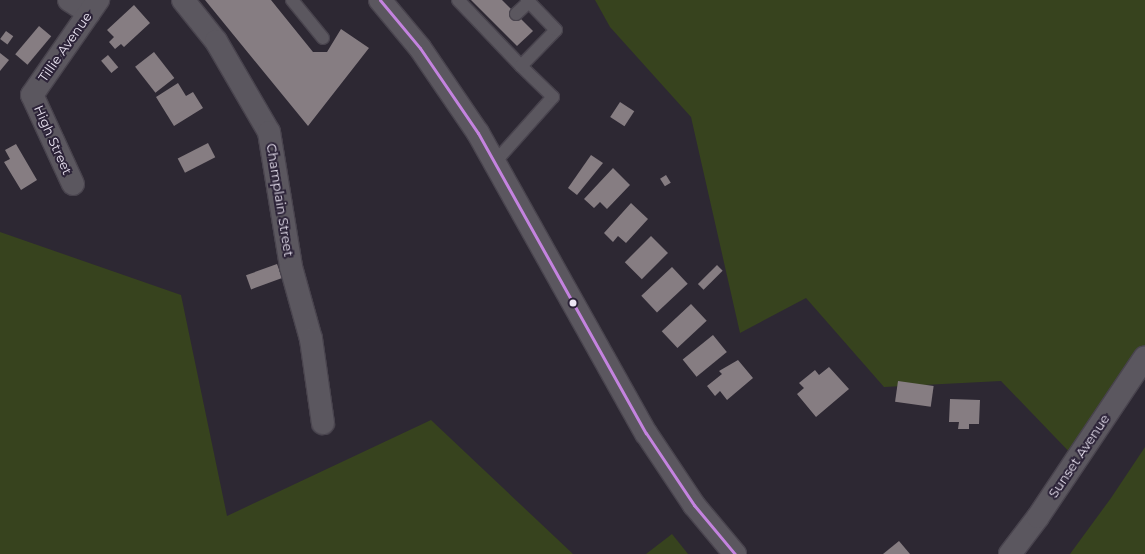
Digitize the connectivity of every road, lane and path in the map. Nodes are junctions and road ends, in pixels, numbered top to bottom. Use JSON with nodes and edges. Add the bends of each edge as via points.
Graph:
{"nodes":[{"id":1,"x":69,"y":0,"type":"edge"},
{"id":2,"x":183,"y":0,"type":"edge"},
{"id":3,"x":292,"y":0,"type":"edge"},
{"id":4,"x":380,"y":0,"type":"edge"},
{"id":5,"x":458,"y":0,"type":"edge"},
{"id":6,"x":528,"y":1,"type":"edge"},
{"id":7,"x":93,"y":7,"type":"edge"},
{"id":8,"x":516,"y":14,"type":"dead end"},
{"id":9,"x":323,"y":38,"type":"dead end"},
{"id":10,"x":521,"y":66,"type":"junction"},
{"id":11,"x":32,"y":95,"type":"joint"},
{"id":12,"x":495,"y":162,"type":"junction"},
{"id":13,"x":73,"y":184,"type":"dead end"},
{"id":14,"x":1145,"y":356,"type":"edge"},
{"id":15,"x":322,"y":424,"type":"dead end"},
{"id":16,"x":734,"y":554,"type":"edge"},
{"id":17,"x":1010,"y":554,"type":"edge"}],
"edges":[{"from":1,"to":7,"type":"street"},
{"from":2,"to":15,"type":"street","name":"Champlain Street","via":[[216,41],[269,132],[291,267],[311,339]]},
{"from":3,"to":9,"type":"lane"},
{"from":4,"to":12,"type":"street","via":[[451,91]]},
{"from":5,"to":10,"type":"lane","via":[[474,10],[497,33]]},
{"from":6,"to":8,"type":"lane"},
{"from":6,"to":10,"type":"lane","via":[[556,30]]},
{"from":7,"to":11,"type":"street","name":"Tillie Avenue"},
{"from":10,"to":12,"type":"lane","via":[[553,97]]},
{"from":11,"to":13,"type":"street","name":"High Street"},
{"from":12,"to":16,"type":"street","via":[[646,433],[694,505]]},
{"from":14,"to":17,"type":"street","name":"Sunset Avenue","via":[[1038,518]]}]}
